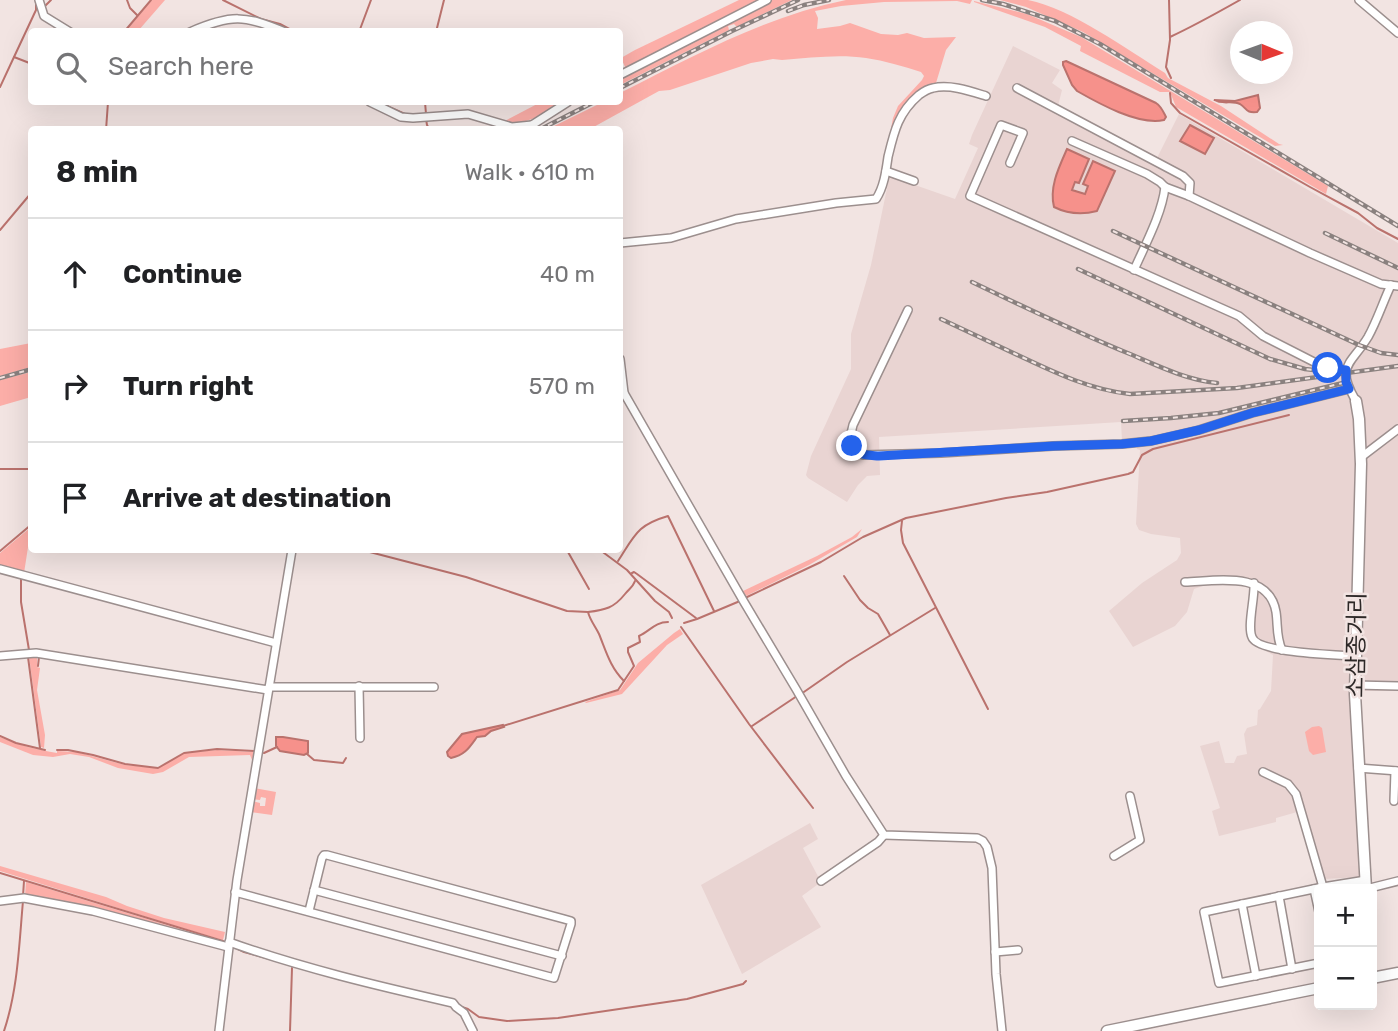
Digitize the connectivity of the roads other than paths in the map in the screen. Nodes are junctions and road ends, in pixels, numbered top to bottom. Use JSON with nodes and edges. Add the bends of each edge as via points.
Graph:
{"nodes":[{"id":1,"x":39,"y":0,"type":"edge"},
{"id":2,"x":767,"y":0,"type":"edge"},
{"id":3,"x":1359,"y":0,"type":"edge"},
{"id":4,"x":64,"y":28,"type":"edge"},
{"id":5,"x":200,"y":28,"type":"edge"},
{"id":6,"x":275,"y":28,"type":"edge"},
{"id":7,"x":1398,"y":33,"type":"edge"},
{"id":8,"x":623,"y":73,"type":"edge"},
{"id":9,"x":1017,"y":88,"type":"dead end"},
{"id":10,"x":986,"y":96,"type":"dead end"},
{"id":11,"x":376,"y":105,"type":"edge"},
{"id":12,"x":564,"y":105,"type":"edge"},
{"id":13,"x":509,"y":126,"type":"edge"},
{"id":14,"x":534,"y":126,"type":"edge"},
{"id":15,"x":1072,"y":141,"type":"dead end"},
{"id":16,"x":1010,"y":163,"type":"dead end"},
{"id":17,"x":886,"y":171,"type":"junction"},
{"id":18,"x":914,"y":181,"type":"dead end"},
{"id":19,"x":1165,"y":187,"type":"junction"},
{"id":20,"x":1189,"y":196,"type":"junction"},
{"id":21,"x":623,"y":243,"type":"edge"},
{"id":22,"x":1134,"y":270,"type":"junction"},
{"id":23,"x":1394,"y":286,"type":"edge"},
{"id":24,"x":908,"y":310,"type":"dead end"},
{"id":25,"x":1346,"y":370,"type":"junction"},
{"id":26,"x":1349,"y":389,"type":"junction"},
{"id":27,"x":623,"y":395,"type":"edge"},
{"id":28,"x":1356,"y":401,"type":"joint"},
{"id":29,"x":1398,"y":429,"type":"edge"},
{"id":30,"x":1360,"y":458,"type":"junction"},
{"id":31,"x":291,"y":553,"type":"edge"},
{"id":32,"x":0,"y":569,"type":"edge"},
{"id":33,"x":1185,"y":582,"type":"dead end"},
{"id":34,"x":1254,"y":583,"type":"junction"},
{"id":35,"x":276,"y":643,"type":"junction"},
{"id":36,"x":1282,"y":650,"type":"junction"},
{"id":37,"x":0,"y":656,"type":"edge"},
{"id":38,"x":1356,"y":656,"type":"junction"},
{"id":39,"x":1355,"y":685,"type":"junction"},
{"id":40,"x":359,"y":686,"type":"junction"},
{"id":41,"x":1398,"y":686,"type":"edge"},
{"id":42,"x":434,"y":687,"type":"dead end"},
{"id":43,"x":269,"y":689,"type":"junction"},
{"id":44,"x":360,"y":738,"type":"dead end"},
{"id":45,"x":1358,"y":768,"type":"junction"},
{"id":46,"x":1396,"y":771,"type":"edge"},
{"id":47,"x":1263,"y":772,"type":"dead end"},
{"id":48,"x":1130,"y":796,"type":"dead end"},
{"id":49,"x":1394,"y":802,"type":"dead end"},
{"id":50,"x":884,"y":835,"type":"junction"},
{"id":51,"x":1114,"y":856,"type":"dead end"},
{"id":52,"x":821,"y":881,"type":"dead end"},
{"id":53,"x":1398,"y":881,"type":"edge"},
{"id":54,"x":1318,"y":884,"type":"edge"},
{"id":55,"x":1366,"y":884,"type":"edge"},
{"id":56,"x":1377,"y":884,"type":"edge"},
{"id":57,"x":1314,"y":889,"type":"edge"},
{"id":58,"x":314,"y":890,"type":"junction"},
{"id":59,"x":235,"y":892,"type":"junction"},
{"id":60,"x":1279,"y":896,"type":"junction"},
{"id":61,"x":0,"y":901,"type":"edge"},
{"id":62,"x":1242,"y":904,"type":"junction"},
{"id":63,"x":309,"y":911,"type":"junction"},
{"id":64,"x":228,"y":944,"type":"junction"},
{"id":65,"x":1018,"y":950,"type":"dead end"},
{"id":66,"x":995,"y":952,"type":"junction"},
{"id":67,"x":562,"y":956,"type":"junction"},
{"id":68,"x":1314,"y":964,"type":"edge"},
{"id":69,"x":1292,"y":969,"type":"junction"},
{"id":70,"x":1398,"y":973,"type":"edge"},
{"id":71,"x":1256,"y":976,"type":"junction"},
{"id":72,"x":1377,"y":977,"type":"edge"},
{"id":73,"x":1314,"y":989,"type":"edge"},
{"id":74,"x":219,"y":1031,"type":"edge"},
{"id":75,"x":474,"y":1031,"type":"edge"},
{"id":76,"x":1002,"y":1031,"type":"edge"},
{"id":77,"x":1107,"y":1031,"type":"edge"}],
"edges":[{"from":1,"to":4,"type":"street","via":[[44,16]]},
{"from":2,"to":8,"type":"street"},
{"from":3,"to":7,"type":"street"},
{"from":5,"to":6,"type":"street","via":[[241,18]]},
{"from":9,"to":20,"type":"street","via":[[1183,176],[1190,183]]},
{"from":10,"to":17,"type":"street","via":[[956,89],[925,90],[899,117]]},
{"from":11,"to":13,"type":"street","via":[[401,117],[468,114]]},
{"from":12,"to":14,"type":"street"},
{"from":15,"to":19,"type":"street","via":[[1147,174]]},
{"from":16,"to":22,"type":"street","via":[[1023,134],[1001,125],[970,197]]},
{"from":17,"to":18,"type":"street"},
{"from":17,"to":21,"type":"street","via":[[879,195],[872,201],[736,219],[671,238]]},
{"from":19,"to":20,"type":"street"},
{"from":19,"to":22,"type":"street"},
{"from":20,"to":23,"type":"street","via":[[1310,253]]},
{"from":22,"to":25,"type":"street","via":[[1239,316],[1263,336],[1314,362]]},
{"from":23,"to":25,"type":"street"},
{"from":24,"to":26,"type":"street","via":[[849,437],[856,452],[863,455],[1151,441]]},
{"from":25,"to":26,"type":"street"},
{"from":26,"to":28,"type":"street"},
{"from":27,"to":50,"type":"street"},
{"from":28,"to":30,"type":"street","name":"소삼종거리"},
{"from":29,"to":30,"type":"street"},
{"from":30,"to":38,"type":"street","name":"소삼종거리"},
{"from":31,"to":35,"type":"street"},
{"from":32,"to":35,"type":"street"},
{"from":33,"to":34,"type":"street"},
{"from":34,"to":36,"type":"street","via":[[1272,598]]},
{"from":34,"to":36,"type":"street","via":[[1252,640]]},
{"from":35,"to":43,"type":"street"},
{"from":36,"to":38,"type":"street"},
{"from":37,"to":43,"type":"street","via":[[36,653]]},
{"from":38,"to":39,"type":"street","name":"소삼종거리"},
{"from":39,"to":41,"type":"street"},
{"from":39,"to":45,"type":"street","name":"소삼종거리"},
{"from":40,"to":42,"type":"street"},
{"from":40,"to":43,"type":"street"},
{"from":40,"to":44,"type":"street"},
{"from":43,"to":59,"type":"street"},
{"from":45,"to":46,"type":"street"},
{"from":45,"to":55,"type":"street","name":"소삼종거리"},
{"from":46,"to":49,"type":"street"},
{"from":47,"to":54,"type":"street","via":[[1288,783],[1296,794]]},
{"from":48,"to":51,"type":"street","via":[[1140,840]]},
{"from":50,"to":52,"type":"street"},
{"from":50,"to":66,"type":"street","via":[[983,841],[992,868]]},
{"from":53,"to":56,"type":"street"},
{"from":57,"to":60,"type":"street"},
{"from":58,"to":63,"type":"street"},
{"from":58,"to":67,"type":"street"},
{"from":58,"to":67,"type":"street","via":[[322,858],[327,855],[570,921]]},
{"from":59,"to":63,"type":"street"},
{"from":59,"to":64,"type":"street"},
{"from":60,"to":62,"type":"street"},
{"from":60,"to":69,"type":"street"},
{"from":61,"to":64,"type":"street","via":[[24,898],[93,911]]},
{"from":62,"to":71,"type":"street"},
{"from":62,"to":71,"type":"street","via":[[1205,912],[1219,983]]},
{"from":63,"to":67,"type":"street","via":[[554,978]]},
{"from":64,"to":74,"type":"street"},
{"from":64,"to":75,"type":"street","via":[[453,1003]]},
{"from":65,"to":66,"type":"street"},
{"from":66,"to":76,"type":"street"},
{"from":68,"to":69,"type":"street"},
{"from":69,"to":71,"type":"street"},
{"from":70,"to":72,"type":"street"},
{"from":73,"to":77,"type":"street"}]}
